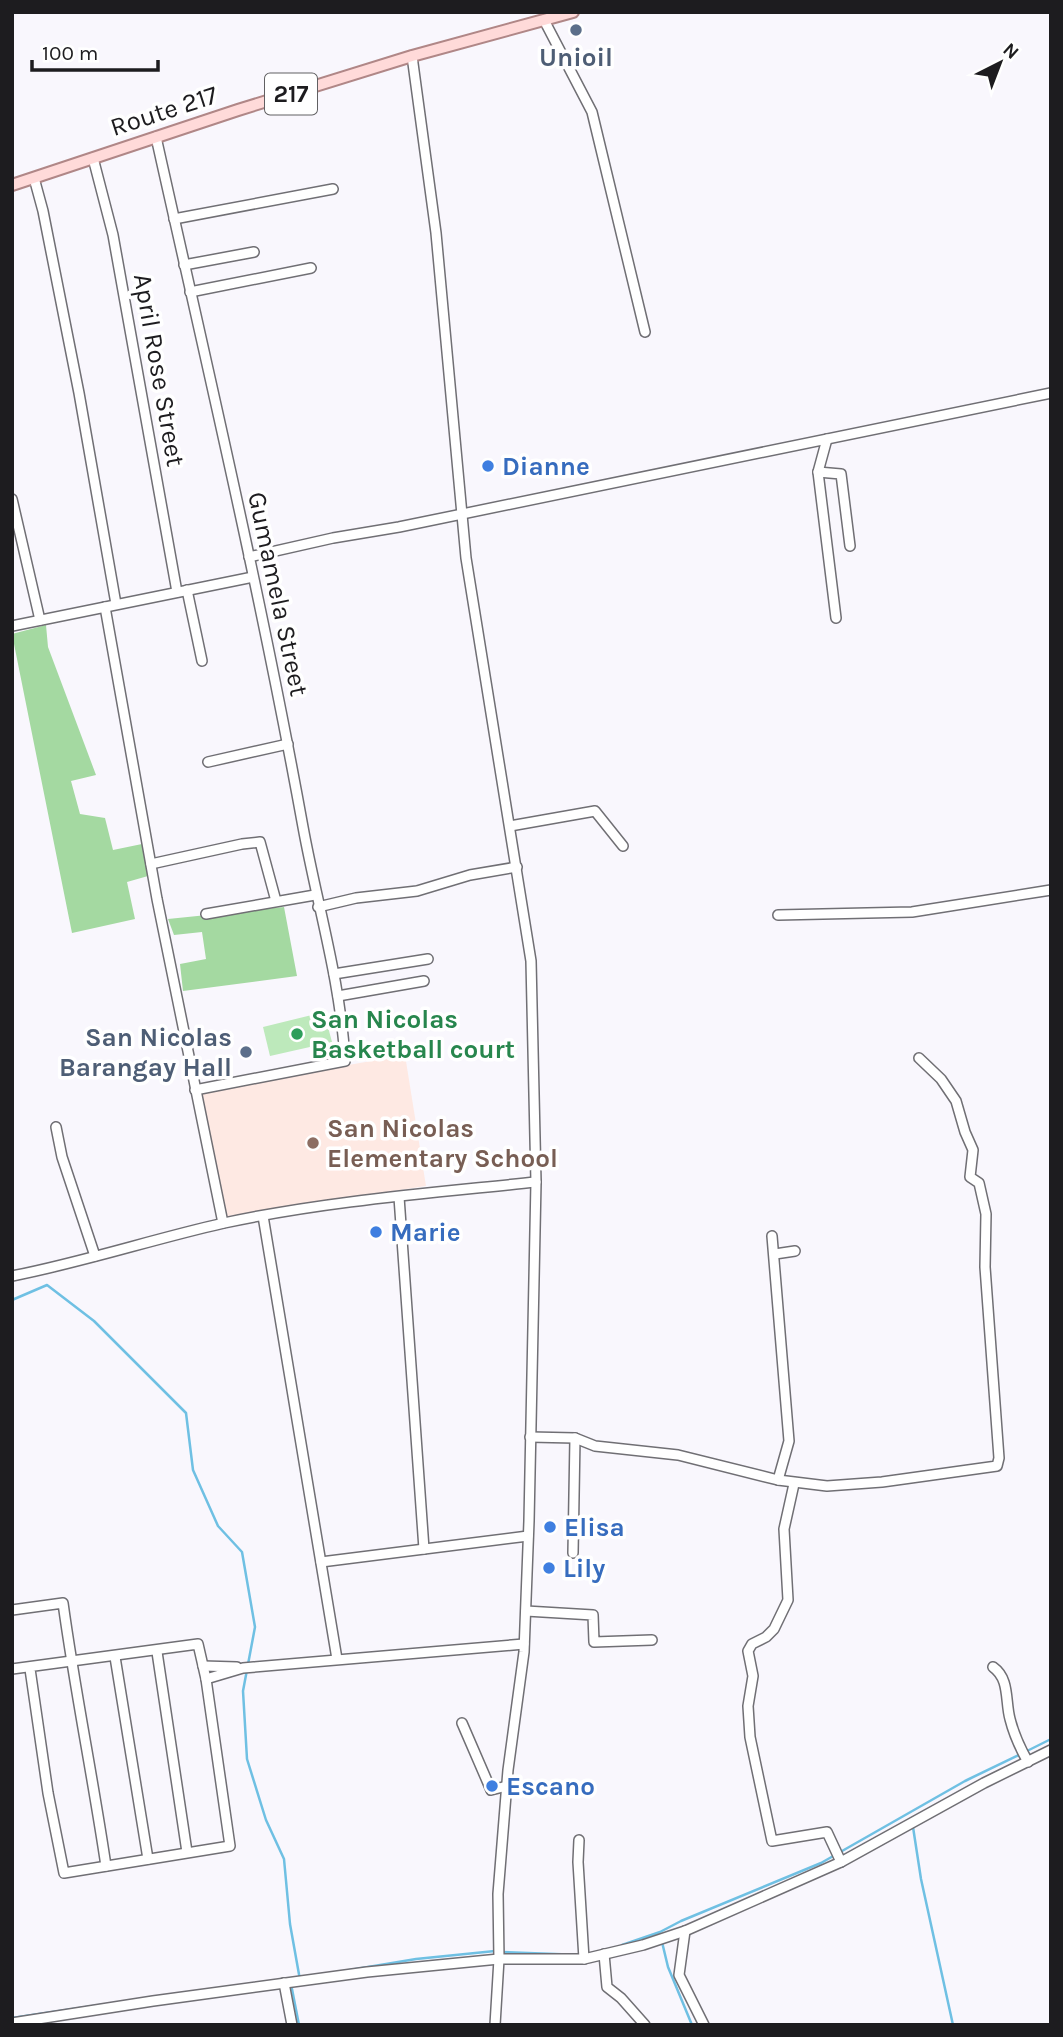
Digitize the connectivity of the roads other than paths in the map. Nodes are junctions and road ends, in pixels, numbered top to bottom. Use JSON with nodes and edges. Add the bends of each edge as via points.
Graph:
{"nodes":[{"id":1,"x":573,"y":12,"type":"edge"},
{"id":2,"x":544,"y":20,"type":"junction"},
{"id":3,"x":412,"y":56,"type":"junction"},
{"id":4,"x":156,"y":137,"type":"junction"},
{"id":5,"x":93,"y":158,"type":"junction"},
{"id":6,"x":34,"y":178,"type":"junction"},
{"id":7,"x":12,"y":185,"type":"edge"},
{"id":8,"x":333,"y":189,"type":"dead end"},
{"id":9,"x":174,"y":219,"type":"junction"},
{"id":10,"x":254,"y":252,"type":"dead end"},
{"id":11,"x":184,"y":265,"type":"junction"},
{"id":12,"x":311,"y":268,"type":"dead end"},
{"id":13,"x":190,"y":292,"type":"junction"},
{"id":14,"x":645,"y":332,"type":"dead end"},
{"id":15,"x":1051,"y":393,"type":"edge"},
{"id":16,"x":827,"y":439,"type":"junction"},
{"id":17,"x":818,"y":472,"type":"junction"},
{"id":18,"x":12,"y":499,"type":"edge"},
{"id":19,"x":460,"y":514,"type":"junction"},
{"id":20,"x":850,"y":546,"type":"dead end"},
{"id":21,"x":249,"y":557,"type":"junction"},
{"id":22,"x":253,"y":577,"type":"junction"},
{"id":23,"x":182,"y":591,"type":"junction"},
{"id":24,"x":116,"y":604,"type":"junction"},
{"id":25,"x":105,"y":607,"type":"junction"},
{"id":26,"x":836,"y":618,"type":"dead end"},
{"id":27,"x":40,"y":620,"type":"junction"},
{"id":28,"x":12,"y":626,"type":"edge"},
{"id":29,"x":202,"y":661,"type":"dead end"},
{"id":30,"x":288,"y":744,"type":"junction"},
{"id":31,"x":208,"y":762,"type":"dead end"},
{"id":32,"x":510,"y":826,"type":"junction"},
{"id":33,"x":623,"y":846,"type":"dead end"},
{"id":34,"x":151,"y":863,"type":"junction"},
{"id":35,"x":517,"y":867,"type":"junction"},
{"id":36,"x":1051,"y":890,"type":"edge"},
{"id":37,"x":316,"y":895,"type":"junction"},
{"id":38,"x":276,"y":901,"type":"junction"},
{"id":39,"x":318,"y":907,"type":"junction"},
{"id":40,"x":206,"y":914,"type":"dead end"},
{"id":41,"x":778,"y":915,"type":"dead end"},
{"id":42,"x":428,"y":959,"type":"dead end"},
{"id":43,"x":334,"y":974,"type":"junction"},
{"id":44,"x":424,"y":981,"type":"dead end"},
{"id":45,"x":338,"y":996,"type":"junction"},
{"id":46,"x":919,"y":1058,"type":"dead end"},
{"id":47,"x":195,"y":1090,"type":"junction"},
{"id":48,"x":56,"y":1127,"type":"dead end"},
{"id":49,"x":536,"y":1182,"type":"junction"},
{"id":50,"x":399,"y":1197,"type":"junction"},
{"id":51,"x":263,"y":1216,"type":"junction"},
{"id":52,"x":223,"y":1223,"type":"junction"},
{"id":53,"x":772,"y":1236,"type":"dead end"},
{"id":54,"x":794,"y":1251,"type":"dead end"},
{"id":55,"x":775,"y":1254,"type":"junction"},
{"id":56,"x":95,"y":1256,"type":"junction"},
{"id":57,"x":12,"y":1276,"type":"edge"},
{"id":58,"x":530,"y":1437,"type":"junction"},
{"id":59,"x":575,"y":1438,"type":"junction"},
{"id":60,"x":778,"y":1480,"type":"junction"},
{"id":61,"x":794,"y":1483,"type":"junction"},
{"id":62,"x":528,"y":1536,"type":"junction"},
{"id":63,"x":424,"y":1549,"type":"junction"},
{"id":64,"x":573,"y":1553,"type":"dead end"},
{"id":65,"x":321,"y":1562,"type":"junction"},
{"id":66,"x":12,"y":1610,"type":"edge"},
{"id":67,"x":526,"y":1611,"type":"junction"},
{"id":68,"x":652,"y":1640,"type":"dead end"},
{"id":69,"x":524,"y":1644,"type":"junction"},
{"id":70,"x":157,"y":1652,"type":"junction"},
{"id":71,"x":115,"y":1657,"type":"junction"},
{"id":72,"x":337,"y":1660,"type":"junction"},
{"id":73,"x":71,"y":1663,"type":"junction"},
{"id":74,"x":203,"y":1666,"type":"junction"},
{"id":75,"x":993,"y":1667,"type":"dead end"},
{"id":76,"x":243,"y":1668,"type":"junction"},
{"id":77,"x":12,"y":1669,"type":"edge"},
{"id":78,"x":30,"y":1669,"type":"junction"},
{"id":79,"x":206,"y":1679,"type":"junction"},
{"id":80,"x":462,"y":1723,"type":"dead end"},
{"id":81,"x":1051,"y":1750,"type":"edge"},
{"id":82,"x":1028,"y":1762,"type":"junction"},
{"id":83,"x":507,"y":1786,"type":"junction"},
{"id":84,"x":579,"y":1840,"type":"dead end"},
{"id":85,"x":187,"y":1852,"type":"junction"},
{"id":86,"x":148,"y":1859,"type":"junction"},
{"id":87,"x":841,"y":1862,"type":"junction"},
{"id":88,"x":106,"y":1866,"type":"junction"},
{"id":89,"x":685,"y":1931,"type":"junction"},
{"id":90,"x":604,"y":1954,"type":"junction"},
{"id":91,"x":499,"y":1959,"type":"junction"},
{"id":92,"x":584,"y":1959,"type":"junction"},
{"id":93,"x":284,"y":1983,"type":"junction"},
{"id":94,"x":12,"y":2023,"type":"edge"},
{"id":95,"x":292,"y":2025,"type":"edge"},
{"id":96,"x":495,"y":2025,"type":"edge"},
{"id":97,"x":645,"y":2025,"type":"edge"},
{"id":98,"x":704,"y":2025,"type":"edge"}],
"edges":[{"from":1,"to":2,"type":"main road","name":"Route 217","number":"217"},
{"from":2,"to":3,"type":"main road","name":"Route 217","number":"217"},
{"from":2,"to":14,"type":"street","via":[[592,112]]},
{"from":3,"to":4,"type":"main road","name":"Route 217","number":"217"},
{"from":3,"to":19,"type":"street","via":[[436,233]]},
{"from":4,"to":5,"type":"main road","name":"Route 217","number":"217"},
{"from":4,"to":9,"type":"street","name":"Gumamela Street"},
{"from":5,"to":6,"type":"main road","name":"Route 217","number":"217"},
{"from":5,"to":23,"type":"street","name":"April Rose Street","via":[[113,235]]},
{"from":6,"to":7,"type":"main road","name":"Route 217","number":"217"},
{"from":6,"to":24,"type":"street","via":[[79,393]]},
{"from":8,"to":9,"type":"street"},
{"from":9,"to":11,"type":"street","name":"Gumamela Street"},
{"from":10,"to":11,"type":"street"},
{"from":11,"to":13,"type":"street","name":"Gumamela Street"},
{"from":12,"to":13,"type":"street"},
{"from":13,"to":21,"type":"street","name":"Gumamela Street"},
{"from":15,"to":16,"type":"street"},
{"from":16,"to":17,"type":"street"},
{"from":16,"to":19,"type":"street"},
{"from":17,"to":20,"type":"street","via":[[841,474]]},
{"from":17,"to":26,"type":"street"},
{"from":18,"to":27,"type":"street"},
{"from":19,"to":21,"type":"street"},
{"from":19,"to":32,"type":"street"},
{"from":21,"to":22,"type":"street","name":"Gumamela Street"},
{"from":22,"to":23,"type":"street"},
{"from":22,"to":30,"type":"street","name":"Gumamela Street"},
{"from":23,"to":24,"type":"street"},
{"from":23,"to":29,"type":"street","name":"April Rose Street"},
{"from":24,"to":25,"type":"street"},
{"from":25,"to":27,"type":"street"},
{"from":25,"to":34,"type":"street"},
{"from":27,"to":28,"type":"street"},
{"from":30,"to":31,"type":"street"},
{"from":30,"to":37,"type":"street","name":"Gumamela Street"},
{"from":32,"to":33,"type":"street","via":[[595,811]]},
{"from":32,"to":35,"type":"street"},
{"from":34,"to":38,"type":"street","via":[[260,842]]},
{"from":34,"to":47,"type":"street"},
{"from":35,"to":39,"type":"street","via":[[417,891]]},
{"from":35,"to":49,"type":"street","via":[[531,961]]},
{"from":36,"to":41,"type":"street","via":[[912,912]]},
{"from":37,"to":38,"type":"street"},
{"from":37,"to":39,"type":"street","name":"Gumamela Street"},
{"from":38,"to":40,"type":"street"},
{"from":39,"to":43,"type":"street","name":"Gumamela Street"},
{"from":42,"to":43,"type":"street"},
{"from":43,"to":45,"type":"street","name":"Gumamela Street"},
{"from":44,"to":45,"type":"street"},
{"from":45,"to":47,"type":"street","name":"Gumamela Street","via":[[345,1061]]},
{"from":46,"to":61,"type":"street","via":[[956,1101],[973,1150],[970,1177],[979,1183],[986,1214],[985,1267],[998,1463],[991,1468],[881,1482]]},
{"from":47,"to":52,"type":"street"},
{"from":48,"to":56,"type":"street"},
{"from":49,"to":50,"type":"street"},
{"from":49,"to":58,"type":"street"},
{"from":50,"to":51,"type":"street"},
{"from":50,"to":63,"type":"street"},
{"from":51,"to":52,"type":"street"},
{"from":51,"to":65,"type":"street"},
{"from":52,"to":56,"type":"street"},
{"from":53,"to":55,"type":"street"},
{"from":54,"to":55,"type":"street"},
{"from":55,"to":60,"type":"street","via":[[789,1441]]},
{"from":56,"to":57,"type":"street"},
{"from":58,"to":59,"type":"street"},
{"from":58,"to":62,"type":"street"},
{"from":59,"to":60,"type":"street","via":[[595,1446],[678,1455]]},
{"from":59,"to":64,"type":"street"},
{"from":60,"to":61,"type":"street"},
{"from":61,"to":87,"type":"street","via":[[784,1529],[788,1600],[774,1629],[748,1651],[753,1676],[748,1706],[750,1737],[772,1842],[827,1832]]},
{"from":62,"to":63,"type":"street"},
{"from":62,"to":67,"type":"street"},
{"from":63,"to":65,"type":"street"},
{"from":65,"to":72,"type":"street"},
{"from":66,"to":73,"type":"street","via":[[62,1603]]},
{"from":67,"to":68,"type":"street","via":[[593,1615],[594,1642]]},
{"from":67,"to":69,"type":"street"},
{"from":69,"to":72,"type":"street"},
{"from":69,"to":83,"type":"street"},
{"from":70,"to":71,"type":"street"},
{"from":70,"to":74,"type":"street","via":[[198,1644]]},
{"from":70,"to":85,"type":"street"},
{"from":71,"to":73,"type":"street"},
{"from":71,"to":86,"type":"street"},
{"from":72,"to":76,"type":"street"},
{"from":73,"to":78,"type":"street"},
{"from":73,"to":88,"type":"street"},
{"from":74,"to":76,"type":"street"},
{"from":74,"to":79,"type":"street"},
{"from":75,"to":82,"type":"street","via":[[1003,1676],[1010,1719]]},
{"from":76,"to":79,"type":"street"},
{"from":77,"to":78,"type":"street"},
{"from":78,"to":88,"type":"street","via":[[64,1873]]},
{"from":79,"to":85,"type":"street","via":[[230,1846]]},
{"from":80,"to":83,"type":"street","via":[[491,1790]]},
{"from":81,"to":82,"type":"street"},
{"from":82,"to":87,"type":"street"},
{"from":83,"to":91,"type":"street","via":[[498,1894]]},
{"from":84,"to":92,"type":"street"},
{"from":85,"to":86,"type":"street"},
{"from":86,"to":88,"type":"street"},
{"from":87,"to":89,"type":"street"},
{"from":89,"to":90,"type":"street"},
{"from":89,"to":98,"type":"street","via":[[679,1975]]},
{"from":90,"to":92,"type":"street"},
{"from":90,"to":97,"type":"street","via":[[607,1987]]},
{"from":91,"to":92,"type":"street"},
{"from":91,"to":93,"type":"street"},
{"from":91,"to":96,"type":"street"},
{"from":93,"to":94,"type":"street"},
{"from":93,"to":95,"type":"street"}]}
